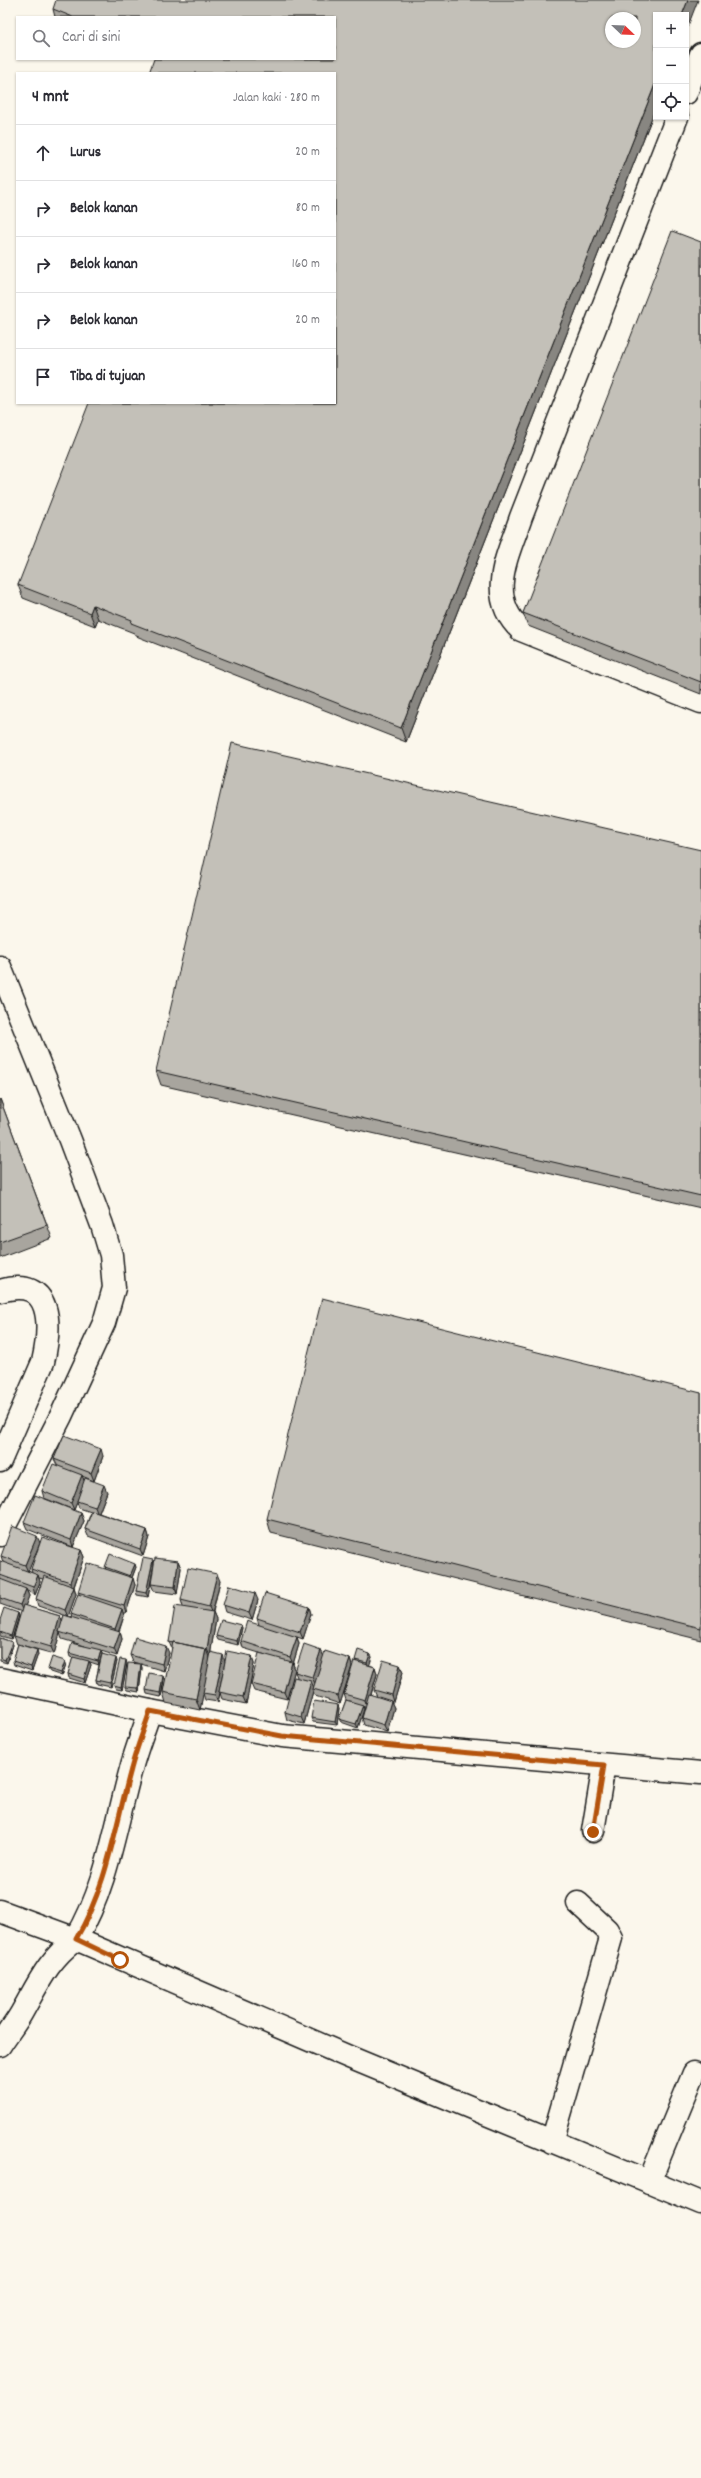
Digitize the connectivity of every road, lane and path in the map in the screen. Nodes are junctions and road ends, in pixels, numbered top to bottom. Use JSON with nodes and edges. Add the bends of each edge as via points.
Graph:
{"nodes":[{"id":1,"x":701,"y":54,"type":"edge"},
{"id":2,"x":689,"y":85,"type":"edge"},
{"id":3,"x":676,"y":120,"type":"edge"},
{"id":4,"x":701,"y":702,"type":"edge"},
{"id":5,"x":0,"y":967,"type":"edge"},
{"id":6,"x":0,"y":1291,"type":"edge"},
{"id":7,"x":0,"y":1461,"type":"edge"},
{"id":8,"x":0,"y":1535,"type":"edge"},
{"id":9,"x":0,"y":1679,"type":"edge"},
{"id":10,"x":150,"y":1711,"type":"junction"},
{"id":11,"x":604,"y":1765,"type":"junction"},
{"id":12,"x":701,"y":1773,"type":"edge"},
{"id":13,"x":593,"y":1832,"type":"dead end"},
{"id":14,"x":578,"y":1903,"type":"dead end"},
{"id":15,"x":0,"y":1911,"type":"edge"},
{"id":16,"x":76,"y":1939,"type":"junction"},
{"id":17,"x":0,"y":2045,"type":"edge"},
{"id":18,"x":694,"y":2073,"type":"dead end"},
{"id":19,"x":552,"y":2142,"type":"junction"},
{"id":20,"x":649,"y":2182,"type":"junction"},
{"id":21,"x":701,"y":2203,"type":"edge"}],
"edges":[{"from":1,"to":2,"type":"street"},
{"from":3,"to":4,"type":"street","via":[[521,517],[500,590],[503,605],[512,621],[521,630]]},
{"from":5,"to":8,"type":"street","via":[[102,1225],[111,1256],[114,1288],[104,1323],[61,1416]]},
{"from":6,"to":7,"type":"street","via":[[22,1289],[36,1293],[45,1304],[48,1319],[47,1345],[43,1362]]},
{"from":9,"to":10,"type":"street"},
{"from":10,"to":11,"type":"street","via":[[282,1736]]},
{"from":10,"to":16,"type":"street","via":[[131,1768],[110,1855],[88,1919]]},
{"from":11,"to":12,"type":"street"},
{"from":11,"to":13,"type":"street"},
{"from":14,"to":19,"type":"street","via":[[607,1930],[611,1938]]},
{"from":15,"to":16,"type":"street"},
{"from":16,"to":17,"type":"street","via":[[60,1951],[46,1968],[22,2013]]},
{"from":16,"to":19,"type":"street","via":[[127,1963]]},
{"from":18,"to":20,"type":"street"},
{"from":19,"to":20,"type":"street"},
{"from":20,"to":21,"type":"street"}]}
